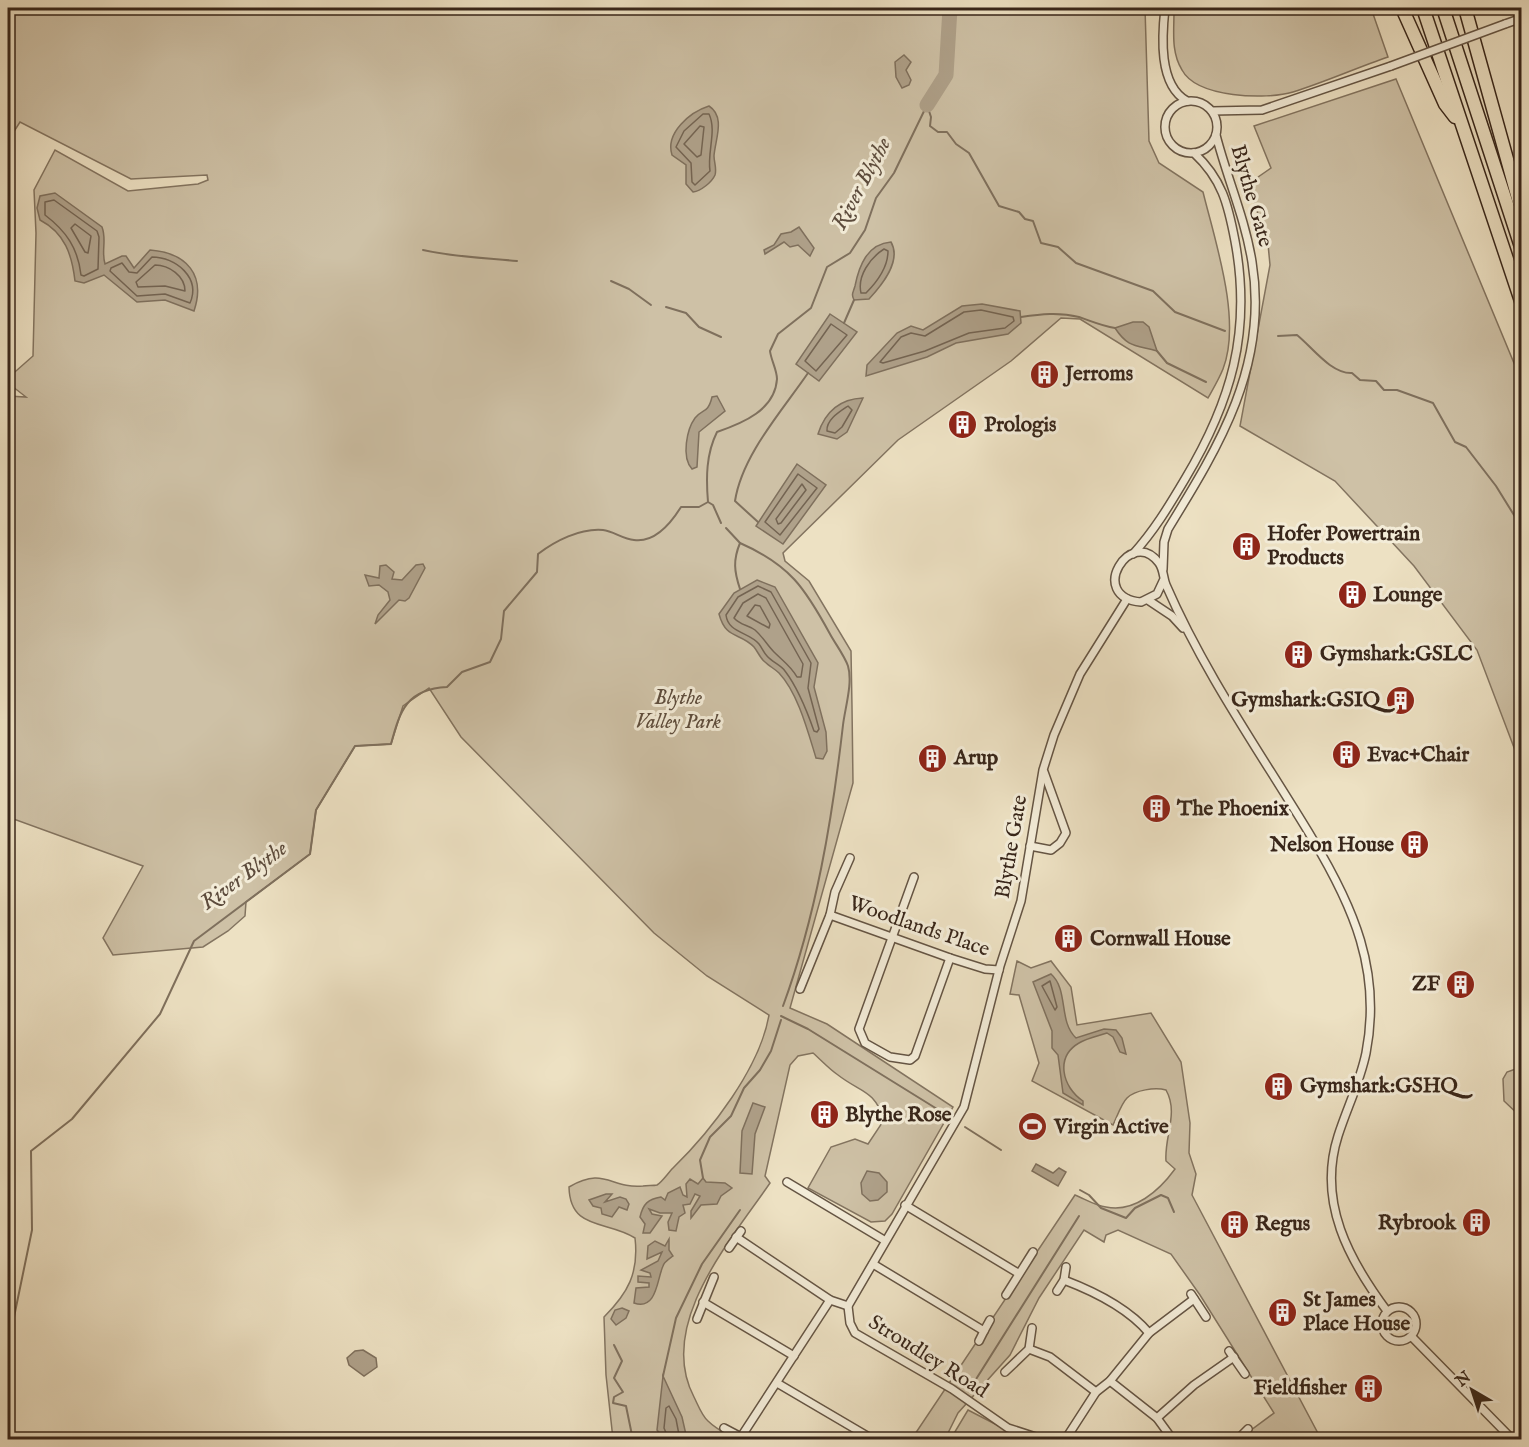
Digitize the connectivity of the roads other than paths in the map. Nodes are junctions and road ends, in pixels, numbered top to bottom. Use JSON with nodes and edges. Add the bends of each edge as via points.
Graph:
{"nodes":[{"id":1,"x":1166,"y":8,"type":"edge"},
{"id":2,"x":1402,"y":8,"type":"edge"},
{"id":3,"x":1423,"y":8,"type":"edge"},
{"id":4,"x":1443,"y":8,"type":"edge"},
{"id":5,"x":1465,"y":8,"type":"edge"},
{"id":6,"x":1521,"y":18,"type":"edge"},
{"id":7,"x":1187,"y":101,"type":"junction"},
{"id":8,"x":1212,"y":111,"type":"junction"},
{"id":9,"x":1461,"y":125,"type":"junction"},
{"id":10,"x":1216,"y":135,"type":"junction"},
{"id":11,"x":1194,"y":153,"type":"junction"},
{"id":12,"x":1521,"y":213,"type":"edge"},
{"id":13,"x":1521,"y":250,"type":"edge"},
{"id":14,"x":1521,"y":304,"type":"edge"},
{"id":15,"x":1133,"y":554,"type":"junction"},
{"id":16,"x":1163,"y":574,"type":"junction"},
{"id":17,"x":1127,"y":599,"type":"junction"},
{"id":18,"x":1148,"y":600,"type":"junction"},
{"id":19,"x":1187,"y":632,"type":"junction"},
{"id":20,"x":1043,"y":770,"type":"junction"},
{"id":21,"x":1030,"y":846,"type":"junction"},
{"id":22,"x":850,"y":858,"type":"dead end"},
{"id":23,"x":914,"y":877,"type":"dead end"},
{"id":24,"x":830,"y":915,"type":"junction"},
{"id":25,"x":894,"y":937,"type":"junction"},
{"id":26,"x":950,"y":958,"type":"junction"},
{"id":27,"x":999,"y":970,"type":"junction"},
{"id":28,"x":800,"y":989,"type":"dead end"},
{"id":29,"x":961,"y":1115,"type":"joint"},
{"id":30,"x":787,"y":1182,"type":"dead end"},
{"id":31,"x":905,"y":1205,"type":"junction"},
{"id":32,"x":884,"y":1240,"type":"junction"},
{"id":33,"x":729,"y":1248,"type":"dead end"},
{"id":34,"x":1033,"y":1252,"type":"dead end"},
{"id":35,"x":873,"y":1264,"type":"junction"},
{"id":36,"x":1066,"y":1266,"type":"dead end"},
{"id":37,"x":1018,"y":1273,"type":"junction"},
{"id":38,"x":714,"y":1277,"type":"dead end"},
{"id":39,"x":1064,"y":1280,"type":"junction"},
{"id":40,"x":1057,"y":1291,"type":"dead end"},
{"id":41,"x":1006,"y":1296,"type":"dead end"},
{"id":42,"x":830,"y":1300,"type":"junction"},
{"id":43,"x":703,"y":1302,"type":"junction"},
{"id":44,"x":848,"y":1306,"type":"junction"},
{"id":45,"x":1387,"y":1311,"type":"junction"},
{"id":46,"x":1206,"y":1317,"type":"dead end"},
{"id":47,"x":697,"y":1319,"type":"dead end"},
{"id":48,"x":990,"y":1320,"type":"dead end"},
{"id":49,"x":1032,"y":1328,"type":"dead end"},
{"id":50,"x":984,"y":1331,"type":"junction"},
{"id":51,"x":1149,"y":1333,"type":"junction"},
{"id":52,"x":1412,"y":1337,"type":"junction"},
{"id":53,"x":979,"y":1341,"type":"dead end"},
{"id":54,"x":1029,"y":1349,"type":"junction"},
{"id":55,"x":794,"y":1356,"type":"junction"},
{"id":56,"x":1005,"y":1372,"type":"dead end"},
{"id":57,"x":1245,"y":1374,"type":"dead end"},
{"id":58,"x":1110,"y":1381,"type":"junction"},
{"id":59,"x":777,"y":1383,"type":"junction"},
{"id":60,"x":1096,"y":1392,"type":"junction"},
{"id":61,"x":1157,"y":1418,"type":"junction"},
{"id":62,"x":724,"y":1428,"type":"dead end"},
{"id":63,"x":1248,"y":1428,"type":"dead end"},
{"id":64,"x":743,"y":1438,"type":"edge"},
{"id":65,"x":1041,"y":1439,"type":"edge"},
{"id":66,"x":874,"y":1440,"type":"edge"},
{"id":67,"x":1065,"y":1440,"type":"edge"},
{"id":68,"x":1173,"y":1440,"type":"edge"},
{"id":69,"x":1237,"y":1440,"type":"edge"},
{"id":70,"x":1513,"y":1440,"type":"edge"}],
"edges":[{"from":1,"to":7,"type":"street","via":[[1164,60],[1177,93]]},
{"from":2,"to":9,"type":"highway","via":[[1445,104]]},
{"from":3,"to":9,"type":"highway"},
{"from":4,"to":13,"type":"highway"},
{"from":5,"to":12,"type":"highway"},
{"from":6,"to":8,"type":"street","bridge":true,"via":[[1262,110]]},
{"from":7,"to":8,"type":"street","via":[[1201,102]]},
{"from":7,"to":11,"type":"street","via":[[1173,108],[1165,130],[1178,150]]},
{"from":8,"to":10,"type":"street"},
{"from":9,"to":14,"type":"highway"},
{"from":10,"to":11,"type":"street","via":[[1208,147]]},
{"from":10,"to":16,"type":"street","name":"Blythe Gate","via":[[1253,263],[1251,346],[1242,386],[1225,430],[1168,529]]},
{"from":11,"to":15,"type":"street","name":"Blythe Gate","via":[[1212,170],[1230,214],[1239,264],[1240,344],[1231,383],[1208,441],[1161,520]]},
{"from":15,"to":16,"type":"street","via":[[1153,557]]},
{"from":15,"to":17,"type":"street","via":[[1120,562],[1115,576],[1119,591]]},
{"from":16,"to":18,"type":"street","via":[[1157,594]]},
{"from":16,"to":19,"type":"street"},
{"from":17,"to":18,"type":"street"},
{"from":17,"to":20,"type":"street","name":"Blythe Gate","via":[[1080,674]]},
{"from":18,"to":19,"type":"street"},
{"from":19,"to":45,"type":"street","via":[[1326,861],[1358,926],[1369,984],[1366,1051],[1337,1138],[1331,1169],[1332,1200],[1347,1251]]},
{"from":20,"to":21,"type":"street","name":"Blythe Gate"},
{"from":20,"to":21,"type":"street","via":[[1066,833],[1051,850]]},
{"from":21,"to":27,"type":"street","name":"Blythe Gate","via":[[1022,901]]},
{"from":22,"to":24,"type":"street","name":"Woodlands Place","via":[[834,892]]},
{"from":23,"to":25,"type":"street"},
{"from":24,"to":25,"type":"street","name":"Woodlands Place"},
{"from":24,"to":28,"type":"street","name":"Woodlands Place"},
{"from":25,"to":26,"type":"street","name":"Woodlands Place"},
{"from":25,"to":26,"type":"street","via":[[859,1031],[865,1043],[890,1057],[910,1060],[915,1056]]},
{"from":26,"to":27,"type":"street","name":"Woodlands Place"},
{"from":27,"to":29,"type":"street","name":"Blythe Gate"},
{"from":29,"to":31,"type":"street","name":"Stroudley Road"},
{"from":30,"to":32,"type":"street"},
{"from":31,"to":32,"type":"street","name":"Stroudley Road"},
{"from":31,"to":37,"type":"street"},
{"from":32,"to":35,"type":"street","name":"Stroudley Road"},
{"from":33,"to":42,"type":"street","via":[[738,1234]]},
{"from":34,"to":37,"type":"street"},
{"from":35,"to":44,"type":"street","name":"Stroudley Road"},
{"from":35,"to":50,"type":"street"},
{"from":36,"to":39,"type":"street"},
{"from":37,"to":41,"type":"street"},
{"from":38,"to":43,"type":"street"},
{"from":39,"to":40,"type":"street"},
{"from":39,"to":51,"type":"street","via":[[1089,1289]]},
{"from":42,"to":44,"type":"street"},
{"from":42,"to":55,"type":"street"},
{"from":43,"to":47,"type":"street"},
{"from":43,"to":55,"type":"street"},
{"from":44,"to":65,"type":"street","name":"Stroudley Road","via":[[855,1333],[952,1389],[1008,1428]]},
{"from":45,"to":52,"type":"street","via":[[1383,1319],[1386,1335],[1398,1341]]},
{"from":45,"to":52,"type":"street","via":[[1399,1306],[1411,1311],[1416,1323]]},
{"from":46,"to":51,"type":"street","via":[[1192,1296]]},
{"from":48,"to":50,"type":"street"},
{"from":49,"to":54,"type":"street"},
{"from":50,"to":53,"type":"street"},
{"from":51,"to":58,"type":"street"},
{"from":52,"to":70,"type":"street"},
{"from":54,"to":56,"type":"street"},
{"from":54,"to":60,"type":"street","via":[[1050,1357]]},
{"from":55,"to":59,"type":"street"},
{"from":57,"to":61,"type":"street","via":[[1232,1354]]},
{"from":58,"to":60,"type":"street"},
{"from":58,"to":61,"type":"street"},
{"from":59,"to":64,"type":"street"},
{"from":59,"to":66,"type":"street"},
{"from":60,"to":67,"type":"street"},
{"from":61,"to":68,"type":"street"},
{"from":62,"to":64,"type":"street"},
{"from":63,"to":69,"type":"street"}]}
